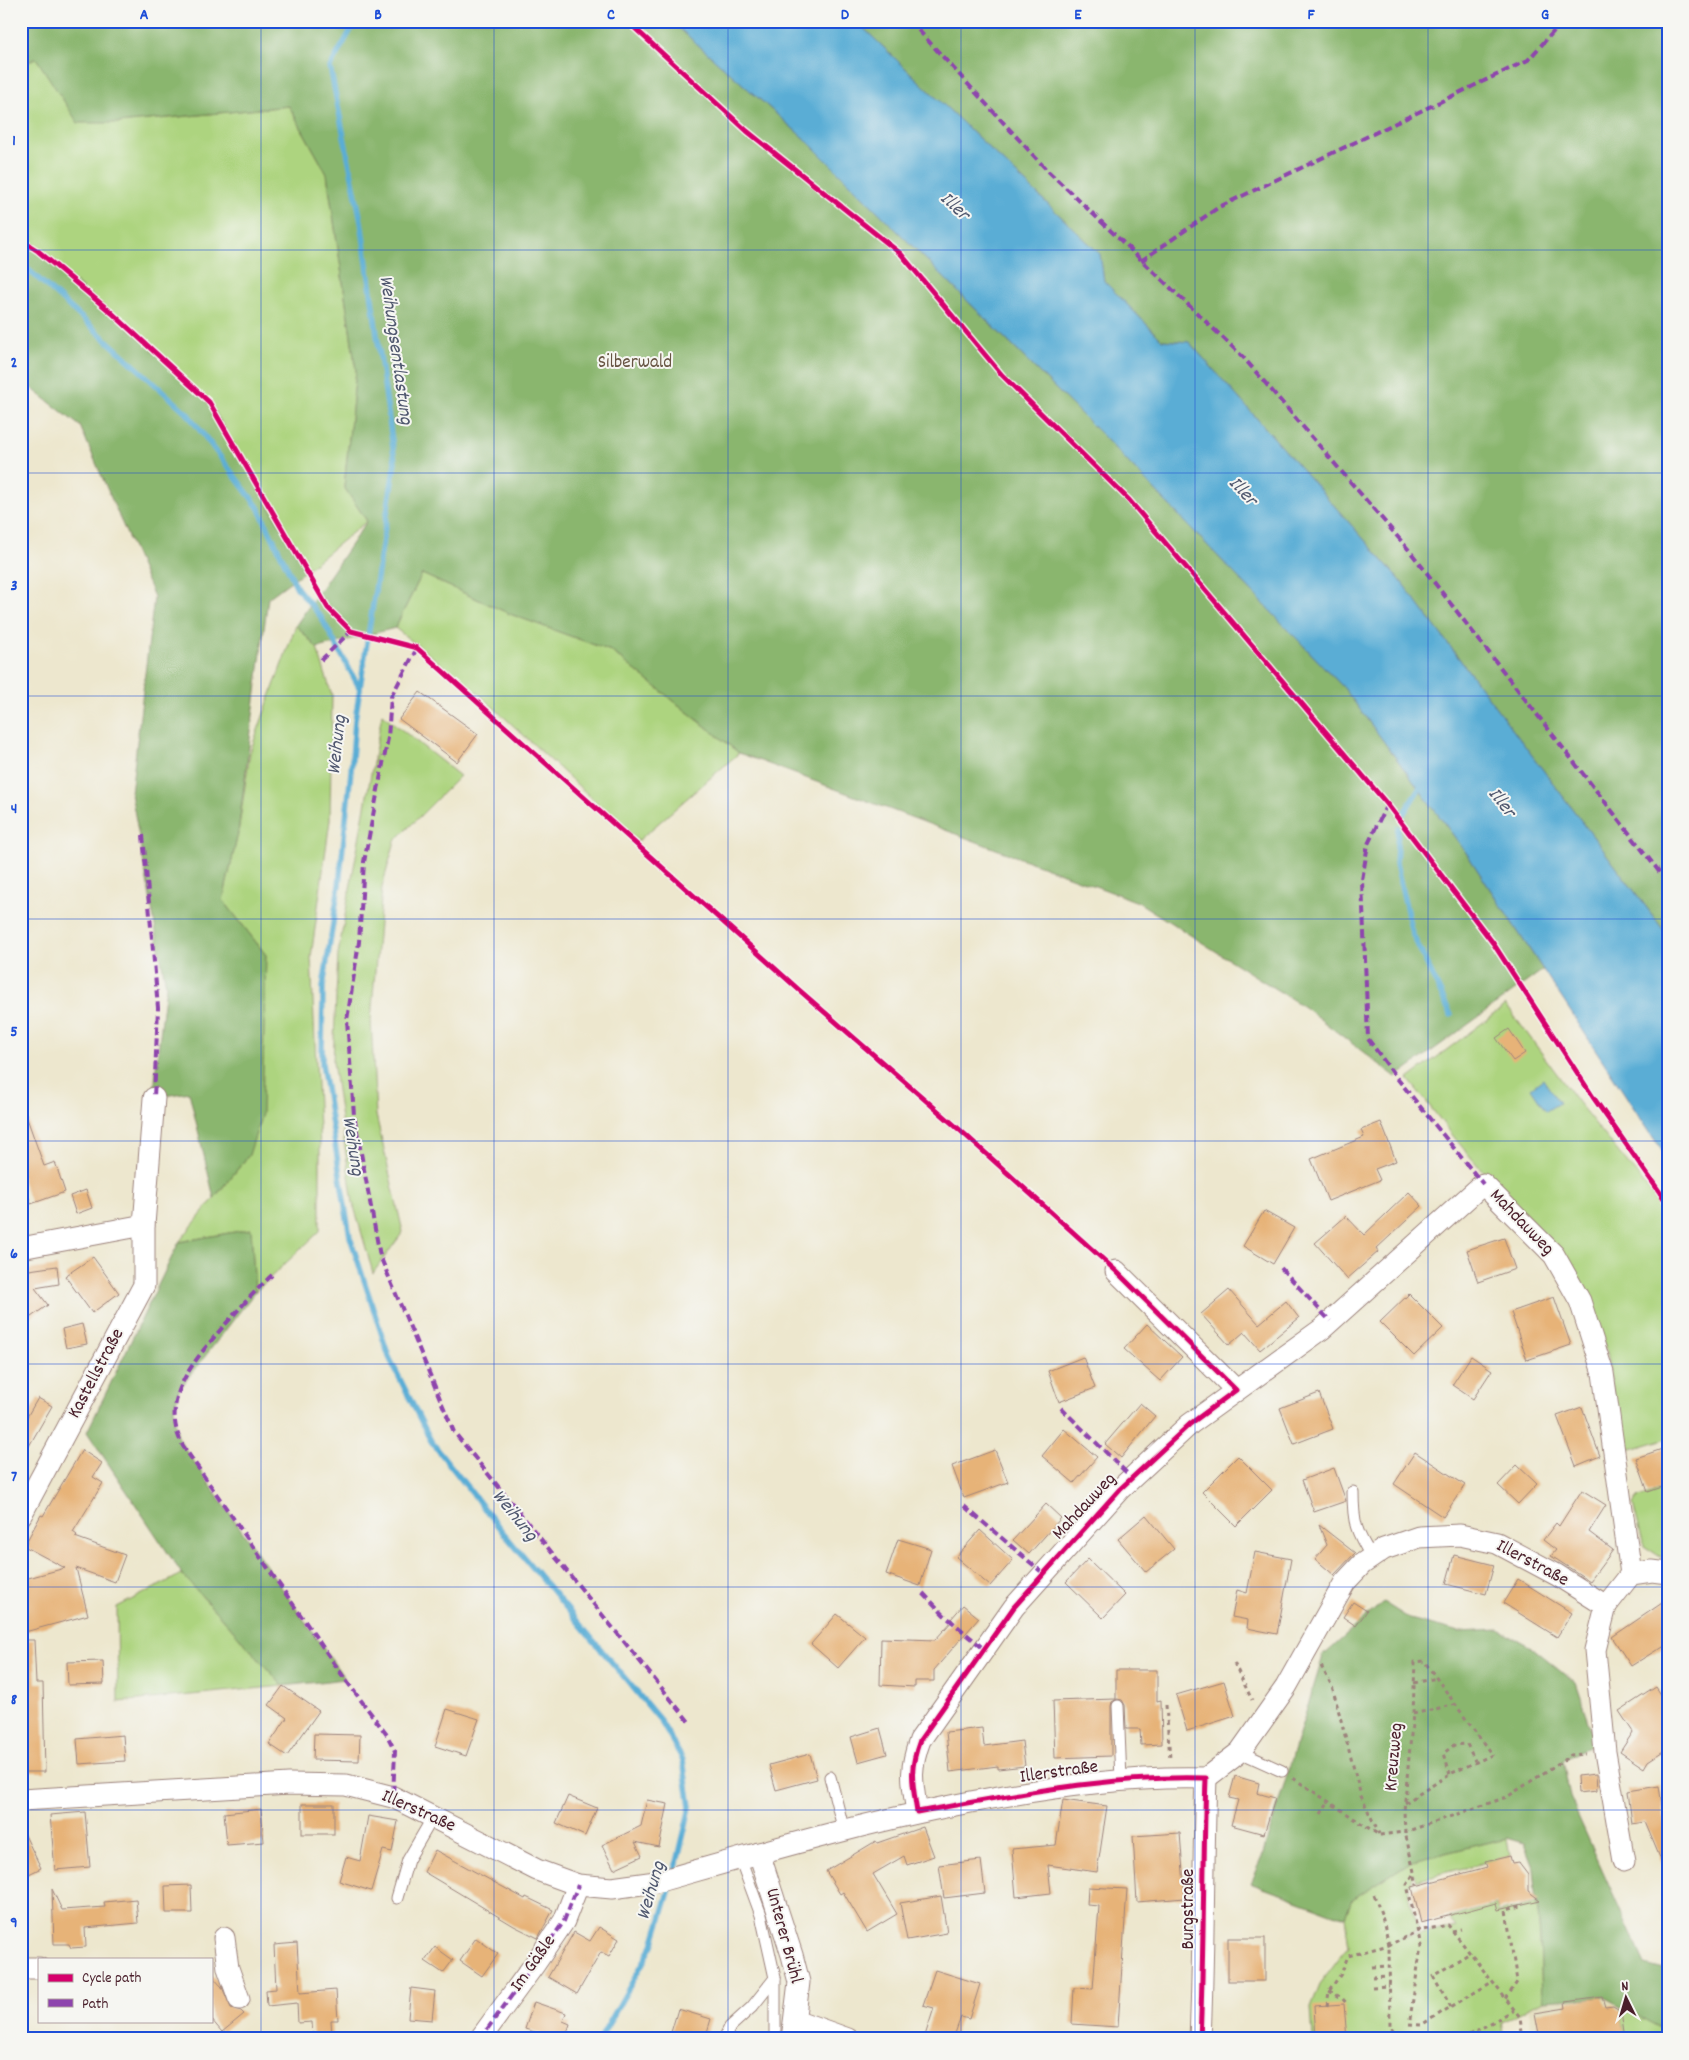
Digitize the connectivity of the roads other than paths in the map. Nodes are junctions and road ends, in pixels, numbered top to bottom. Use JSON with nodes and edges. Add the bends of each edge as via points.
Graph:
{"nodes":[{"id":1,"x":154,"y":1098,"type":"dead end"},
{"id":2,"x":144,"y":1225,"type":"junction"},
{"id":3,"x":21,"y":1248,"type":"edge"},
{"id":4,"x":1116,"y":1271,"type":"dead end"},
{"id":5,"x":1236,"y":1390,"type":"junction"},
{"id":6,"x":1353,"y":1492,"type":"dead end"},
{"id":7,"x":21,"y":1515,"type":"edge"},
{"id":8,"x":1372,"y":1557,"type":"junction"},
{"id":9,"x":1668,"y":1573,"type":"edge"},
{"id":10,"x":1631,"y":1574,"type":"junction"},
{"id":11,"x":1606,"y":1606,"type":"junction"},
{"id":12,"x":1118,"y":1706,"type":"dead end"},
{"id":13,"x":1240,"y":1752,"type":"junction"},
{"id":14,"x":1282,"y":1771,"type":"road end"},
{"id":15,"x":830,"y":1778,"type":"dead end"},
{"id":16,"x":1206,"y":1778,"type":"junction"},
{"id":17,"x":1120,"y":1780,"type":"junction"},
{"id":18,"x":21,"y":1800,"type":"edge"},
{"id":19,"x":917,"y":1812,"type":"junction"},
{"id":20,"x":433,"y":1817,"type":"junction"},
{"id":21,"x":844,"y":1831,"type":"junction"},
{"id":22,"x":750,"y":1855,"type":"junction"},
{"id":23,"x":1624,"y":1861,"type":"dead end"},
{"id":24,"x":578,"y":1885,"type":"junction"},
{"id":25,"x":397,"y":1898,"type":"dead end"},
{"id":26,"x":224,"y":1938,"type":"dead end"},
{"id":27,"x":21,"y":1968,"type":"edge"},
{"id":28,"x":38,"y":1968,"type":"edge"},
{"id":29,"x":219,"y":1968,"type":"edge"},
{"id":30,"x":775,"y":1978,"type":"junction"},
{"id":31,"x":239,"y":1999,"type":"dead end"},
{"id":32,"x":793,"y":2029,"type":"edge"},
{"id":33,"x":480,"y":2039,"type":"edge"},
{"id":34,"x":724,"y":2039,"type":"edge"},
{"id":35,"x":775,"y":2039,"type":"edge"},
{"id":36,"x":848,"y":2039,"type":"edge"},
{"id":37,"x":1200,"y":2039,"type":"edge"}],
"edges":[{"from":1,"to":2,"type":"street","name":"Kastellstraße"},
{"from":2,"to":3,"type":"street"},
{"from":2,"to":7,"type":"street","name":"Kastellstraße","via":[[144,1285]]},
{"from":4,"to":5,"type":"street"},
{"from":5,"to":10,"type":"street","name":"Mahdauweg","via":[[1322,1329],[1483,1184],[1554,1255],[1580,1301],[1603,1373]]},
{"from":5,"to":19,"type":"street","name":"Mahdauweg","via":[[1190,1424],[1120,1489],[1014,1607],[920,1740],[912,1760]]},
{"from":6,"to":8,"type":"lane","via":[[1353,1516],[1358,1535]]},
{"from":8,"to":11,"type":"street","name":"Illerstraße","via":[[1384,1549],[1419,1537],[1460,1536],[1497,1542]]},
{"from":8,"to":13,"type":"street","name":"Illerstraße","via":[[1345,1582],[1286,1687]]},
{"from":9,"to":10,"type":"street"},
{"from":10,"to":11,"type":"street"},
{"from":11,"to":23,"type":"street","via":[[1595,1650],[1605,1752]]},
{"from":12,"to":17,"type":"lane"},
{"from":13,"to":14,"type":"lane"},
{"from":13,"to":16,"type":"street","name":"Illerstraße"},
{"from":15,"to":21,"type":"lane"},
{"from":16,"to":17,"type":"street","name":"Illerstraße"},
{"from":16,"to":37,"type":"street","name":"Burgstraße"},
{"from":17,"to":19,"type":"street","name":"Illerstraße","via":[[1040,1790]]},
{"from":18,"to":20,"type":"street","name":"Illerstraße","via":[[289,1784],[346,1785],[393,1796]]},
{"from":19,"to":21,"type":"street","name":"Illerstraße"},
{"from":20,"to":24,"type":"street","name":"Illerstraße","via":[[537,1870]]},
{"from":20,"to":25,"type":"lane","via":[[408,1860]]},
{"from":21,"to":22,"type":"street","name":"Illerstraße"},
{"from":22,"to":24,"type":"street","name":"Illerstraße","via":[[656,1882],[612,1888]]},
{"from":22,"to":30,"type":"lane"},
{"from":22,"to":32,"type":"street","name":"Unterer Brühl","via":[[792,1955],[799,1982]]},
{"from":24,"to":33,"type":"street","name":"Im Gäßle","via":[[564,1921]]},
{"from":26,"to":29,"type":"street"},
{"from":27,"to":28,"type":"street"},
{"from":29,"to":31,"type":"street"},
{"from":30,"to":34,"type":"lane","via":[[752,2007],[730,2027]]},
{"from":30,"to":35,"type":"lane"},
{"from":32,"to":36,"type":"street","name":"Unterer Brühl"}]}
